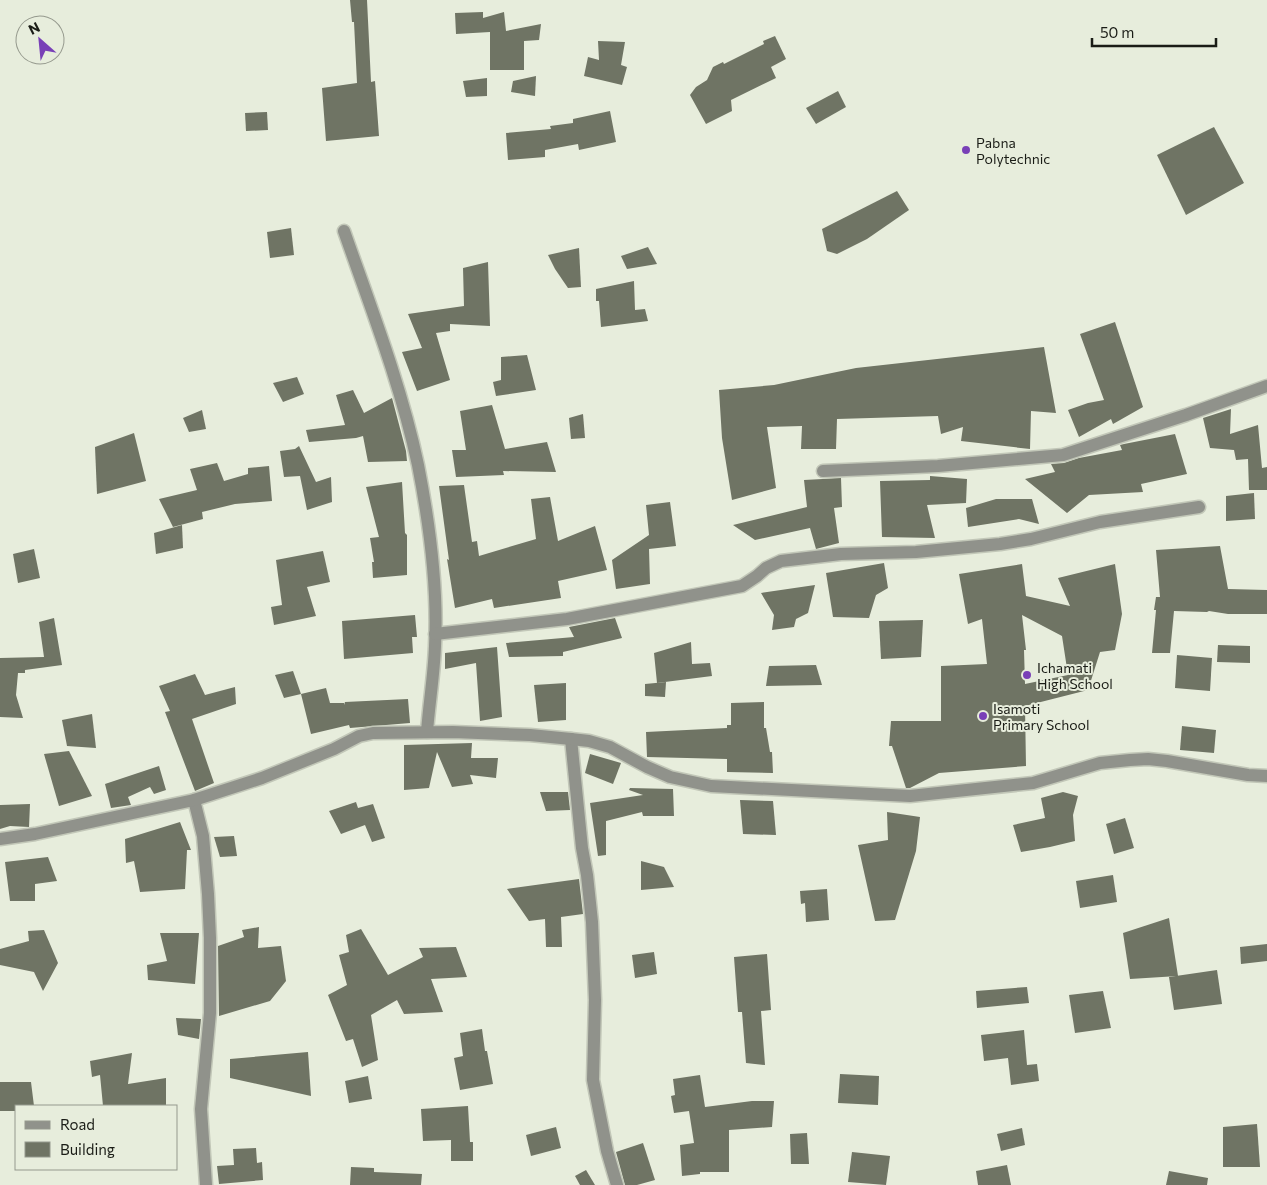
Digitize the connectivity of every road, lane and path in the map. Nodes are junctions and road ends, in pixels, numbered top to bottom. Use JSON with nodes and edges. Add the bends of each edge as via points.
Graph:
{"nodes":[{"id":1,"x":344,"y":231,"type":"dead end"},
{"id":2,"x":1267,"y":386,"type":"edge"},
{"id":3,"x":823,"y":471,"type":"dead end"},
{"id":4,"x":1199,"y":507,"type":"dead end"},
{"id":5,"x":435,"y":634,"type":"junction"},
{"id":6,"x":427,"y":732,"type":"junction"},
{"id":7,"x":571,"y":739,"type":"junction"},
{"id":8,"x":1267,"y":776,"type":"edge"},
{"id":9,"x":194,"y":800,"type":"junction"},
{"id":10,"x":0,"y":839,"type":"edge"},
{"id":11,"x":206,"y":1185,"type":"edge"},
{"id":12,"x":617,"y":1185,"type":"edge"}],
"edges":[{"from":1,"to":5,"type":"street","via":[[392,369],[418,464],[428,523]]},
{"from":2,"to":3,"type":"street","via":[[1063,455],[938,466]]},
{"from":4,"to":5,"type":"street","via":[[1100,522],[1000,544],[781,561],[742,586],[567,619]]},
{"from":5,"to":6,"type":"street"},
{"from":6,"to":7,"type":"street"},
{"from":6,"to":9,"type":"street","via":[[359,736],[262,778]]},
{"from":7,"to":8,"type":"street","via":[[610,747],[670,777],[711,786],[910,796],[1032,783],[1100,764],[1148,759]]},
{"from":7,"to":12,"type":"street","via":[[592,922],[596,1000],[593,1080]]},
{"from":9,"to":10,"type":"street"},
{"from":9,"to":11,"type":"street","via":[[203,836],[209,920],[210,1013],[201,1109]]}]}
